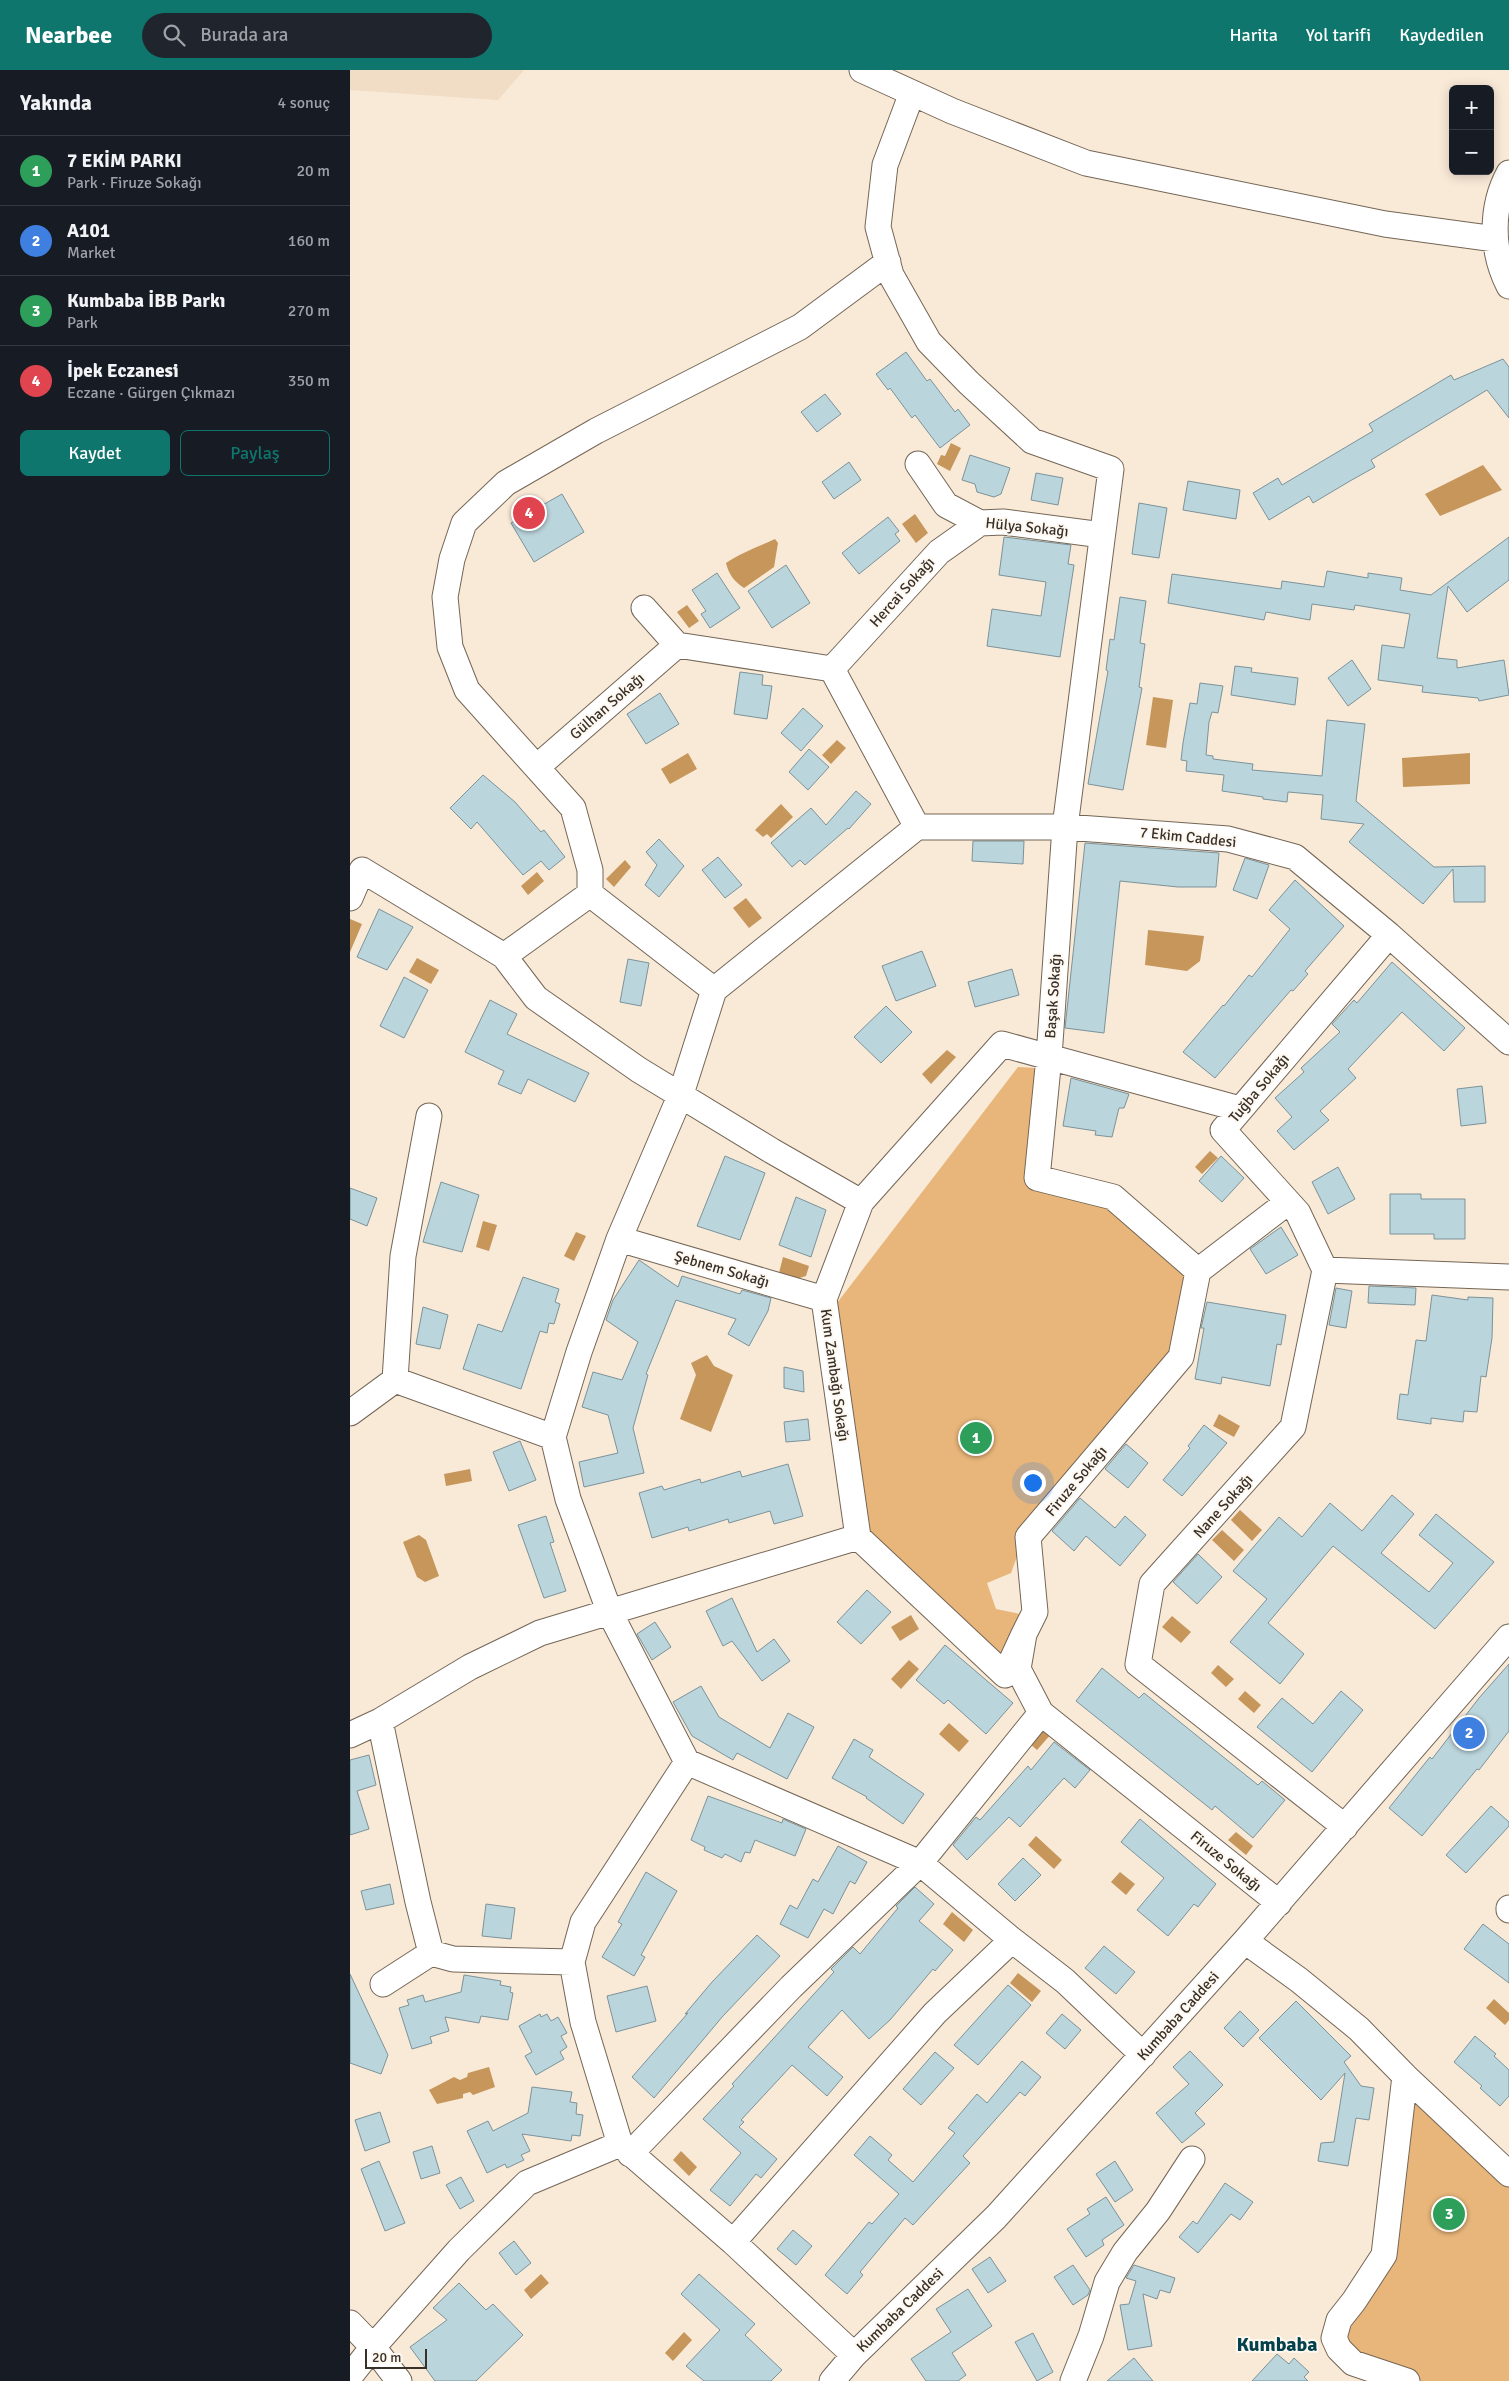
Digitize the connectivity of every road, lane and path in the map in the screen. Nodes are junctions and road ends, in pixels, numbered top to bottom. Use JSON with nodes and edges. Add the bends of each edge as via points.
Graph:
{"nodes":[{"id":1,"x":862,"y":70,"type":"edge"},
{"id":2,"x":912,"y":93,"type":"junction"},
{"id":3,"x":1509,"y":173,"type":"edge"},
{"id":4,"x":1495,"y":239,"type":"junction"},
{"id":5,"x":888,"y":262,"type":"junction"},
{"id":6,"x":1509,"y":286,"type":"edge"},
{"id":7,"x":918,"y":464,"type":"dead end"},
{"id":8,"x":980,"y":523,"type":"junction"},
{"id":9,"x":1102,"y":535,"type":"junction"},
{"id":10,"x":644,"y":608,"type":"dead end"},
{"id":11,"x":677,"y":645,"type":"junction"},
{"id":12,"x":832,"y":669,"type":"junction"},
{"id":13,"x":537,"y":767,"type":"junction"},
{"id":14,"x":917,"y":827,"type":"junction"},
{"id":15,"x":1065,"y":827,"type":"junction"},
{"id":16,"x":590,"y":894,"type":"junction"},
{"id":17,"x":350,"y":898,"type":"edge"},
{"id":18,"x":1388,"y":936,"type":"junction"},
{"id":19,"x":504,"y":956,"type":"junction"},
{"id":20,"x":714,"y":990,"type":"junction"},
{"id":21,"x":1509,"y":1042,"type":"edge"},
{"id":22,"x":1049,"y":1057,"type":"junction"},
{"id":23,"x":681,"y":1094,"type":"junction"},
{"id":24,"x":1240,"y":1110,"type":"junction"},
{"id":25,"x":429,"y":1116,"type":"dead end"},
{"id":26,"x":861,"y":1202,"type":"junction"},
{"id":27,"x":1288,"y":1202,"type":"junction"},
{"id":28,"x":620,"y":1239,"type":"junction"},
{"id":29,"x":1325,"y":1270,"type":"junction"},
{"id":30,"x":1198,"y":1271,"type":"junction"},
{"id":31,"x":1509,"y":1277,"type":"edge"},
{"id":32,"x":824,"y":1299,"type":"junction"},
{"id":33,"x":395,"y":1380,"type":"junction"},
{"id":34,"x":350,"y":1413,"type":"edge"},
{"id":35,"x":553,"y":1437,"type":"junction"},
{"id":36,"x":858,"y":1537,"type":"junction"},
{"id":37,"x":610,"y":1613,"type":"junction"},
{"id":38,"x":1024,"y":1634,"type":"junction"},
{"id":39,"x":1509,"y":1637,"type":"edge"},
{"id":40,"x":1041,"y":1713,"type":"junction"},
{"id":41,"x":380,"y":1721,"type":"junction"},
{"id":42,"x":350,"y":1735,"type":"edge"},
{"id":43,"x":687,"y":1762,"type":"junction"},
{"id":44,"x":1344,"y":1827,"type":"junction"},
{"id":45,"x":920,"y":1863,"type":"junction"},
{"id":46,"x":1278,"y":1903,"type":"junction"},
{"id":47,"x":1012,"y":1940,"type":"junction"},
{"id":48,"x":1246,"y":1941,"type":"junction"},
{"id":49,"x":431,"y":1953,"type":"junction"},
{"id":50,"x":572,"y":1962,"type":"junction"},
{"id":51,"x":383,"y":1984,"type":"dead end"},
{"id":52,"x":1143,"y":2055,"type":"junction"},
{"id":53,"x":1405,"y":2076,"type":"junction"},
{"id":54,"x":625,"y":2149,"type":"junction"},
{"id":55,"x":1192,"y":2159,"type":"dead end"},
{"id":56,"x":1509,"y":2174,"type":"edge"},
{"id":57,"x":733,"y":2242,"type":"junction"},
{"id":58,"x":350,"y":2323,"type":"edge"},
{"id":59,"x":373,"y":2347,"type":"junction"},
{"id":60,"x":848,"y":2371,"type":"edge"},
{"id":61,"x":350,"y":2376,"type":"edge"},
{"id":62,"x":398,"y":2381,"type":"edge"},
{"id":63,"x":1073,"y":2381,"type":"edge"},
{"id":64,"x":1406,"y":2381,"type":"edge"}],
"edges":[{"from":1,"to":2,"type":"street"},
{"from":2,"to":4,"type":"street","via":[[1086,163],[1385,224]]},
{"from":2,"to":5,"type":"street","via":[[885,165],[878,227]]},
{"from":3,"to":4,"type":"street","via":[[1496,210]]},
{"from":4,"to":6,"type":"street","via":[[1499,267]]},
{"from":5,"to":9,"type":"street","name":"Başak Sokağı","via":[[891,275],[930,342],[968,383],[1032,441],[1111,469]]},
{"from":5,"to":13,"type":"street","via":[[800,327],[596,431],[506,483],[464,523],[452,558],[445,597],[450,647],[467,690]]},
{"from":7,"to":8,"type":"street","name":"Hülya Sokağı","via":[[946,505]]},
{"from":8,"to":9,"type":"street","name":"Hülya Sokağı","via":[[1003,522]]},
{"from":8,"to":12,"type":"street","name":"Hercai Sokağı","via":[[939,552]]},
{"from":9,"to":15,"type":"street","name":"Başak Sokağı"},
{"from":10,"to":11,"type":"street"},
{"from":11,"to":12,"type":"street"},
{"from":11,"to":13,"type":"street","name":"Gülhan Sokağı"},
{"from":12,"to":14,"type":"street"},
{"from":13,"to":16,"type":"street","via":[[573,808],[590,870]]},
{"from":14,"to":15,"type":"street","name":"7 Ekim Caddesi"},
{"from":14,"to":20,"type":"street"},
{"from":15,"to":18,"type":"street","name":"7 Ekim Caddesi","via":[[1228,839],[1295,857]]},
{"from":15,"to":22,"type":"street","name":"Başak Sokağı"},
{"from":16,"to":19,"type":"street"},
{"from":16,"to":20,"type":"street"},
{"from":17,"to":19,"type":"street","via":[[362,870]]},
{"from":18,"to":21,"type":"street","name":"7 Ekim Caddesi"},
{"from":18,"to":24,"type":"street","name":"Tuğba Sokağı"},
{"from":19,"to":23,"type":"street","via":[[536,998],[639,1070]]},
{"from":20,"to":23,"type":"street"},
{"from":22,"to":24,"type":"street","name":"Başak Sokağı"},
{"from":22,"to":26,"type":"street","name":"Kum Zambağı Sokağı","via":[[1002,1044]]},
{"from":22,"to":30,"type":"street","via":[[1037,1178],[1114,1197]]},
{"from":23,"to":26,"type":"street"},
{"from":23,"to":28,"type":"street"},
{"from":24,"to":27,"type":"street","name":"Tuğba Sokağı","via":[[1223,1130]]},
{"from":25,"to":33,"type":"street","via":[[403,1256]]},
{"from":26,"to":32,"type":"street","name":"Kum Zambağı Sokağı"},
{"from":27,"to":29,"type":"street","name":"Tuğba Sokağı","via":[[1298,1213]]},
{"from":27,"to":30,"type":"street"},
{"from":28,"to":32,"type":"street","name":"Şebnem Sokağı"},
{"from":28,"to":35,"type":"street","via":[[579,1352]]},
{"from":29,"to":31,"type":"street"},
{"from":29,"to":44,"type":"street","name":"Nane Sokağı","via":[[1293,1427],[1152,1584],[1138,1664]]},
{"from":30,"to":38,"type":"street","name":"Firuze Sokağı","via":[[1181,1357],[1028,1537],[1035,1612]]},
{"from":32,"to":36,"type":"street","name":"Kum Zambağı Sokağı"},
{"from":33,"to":34,"type":"street"},
{"from":33,"to":35,"type":"street"},
{"from":35,"to":37,"type":"street","via":[[568,1499]]},
{"from":36,"to":37,"type":"street"},
{"from":36,"to":38,"type":"street","via":[[1005,1675]]},
{"from":37,"to":41,"type":"street","via":[[540,1633],[470,1667]]},
{"from":37,"to":43,"type":"street"},
{"from":38,"to":40,"type":"street","name":"Firuze Sokağı","via":[[1018,1669]]},
{"from":39,"to":44,"type":"street","name":"Kumbaba Caddesi"},
{"from":40,"to":45,"type":"street"},
{"from":40,"to":46,"type":"street","name":"Firuze Sokağı"},
{"from":41,"to":42,"type":"street"},
{"from":41,"to":49,"type":"street"},
{"from":43,"to":45,"type":"street"},
{"from":43,"to":50,"type":"street","via":[[583,1922]]},
{"from":44,"to":46,"type":"street","name":"Kumbaba Caddesi"},
{"from":45,"to":47,"type":"street"},
{"from":45,"to":54,"type":"street"},
{"from":46,"to":48,"type":"street","name":"Kumbaba Caddesi"},
{"from":47,"to":52,"type":"street","via":[[1065,1981]]},
{"from":47,"to":57,"type":"street","via":[[935,2013]]},
{"from":48,"to":52,"type":"street","name":"Kumbaba Caddesi"},
{"from":48,"to":53,"type":"street","via":[[1359,2029]]},
{"from":49,"to":50,"type":"street","via":[[453,1959]]},
{"from":49,"to":51,"type":"street"},
{"from":50,"to":54,"type":"street","via":[[583,2022]]},
{"from":52,"to":60,"type":"street","name":"Kumbaba Caddesi","via":[[996,2218]]},
{"from":53,"to":56,"type":"street"},
{"from":53,"to":64,"type":"street","via":[[1384,2255],[1339,2320],[1334,2338],[1353,2363]]},
{"from":54,"to":57,"type":"street"},
{"from":54,"to":59,"type":"street","via":[[527,2183],[459,2250]]},
{"from":55,"to":63,"type":"street","via":[[1158,2211],[1125,2252],[1108,2282]]},
{"from":57,"to":60,"type":"street"},
{"from":58,"to":59,"type":"street"},
{"from":59,"to":61,"type":"street"},
{"from":59,"to":62,"type":"street"}]}
